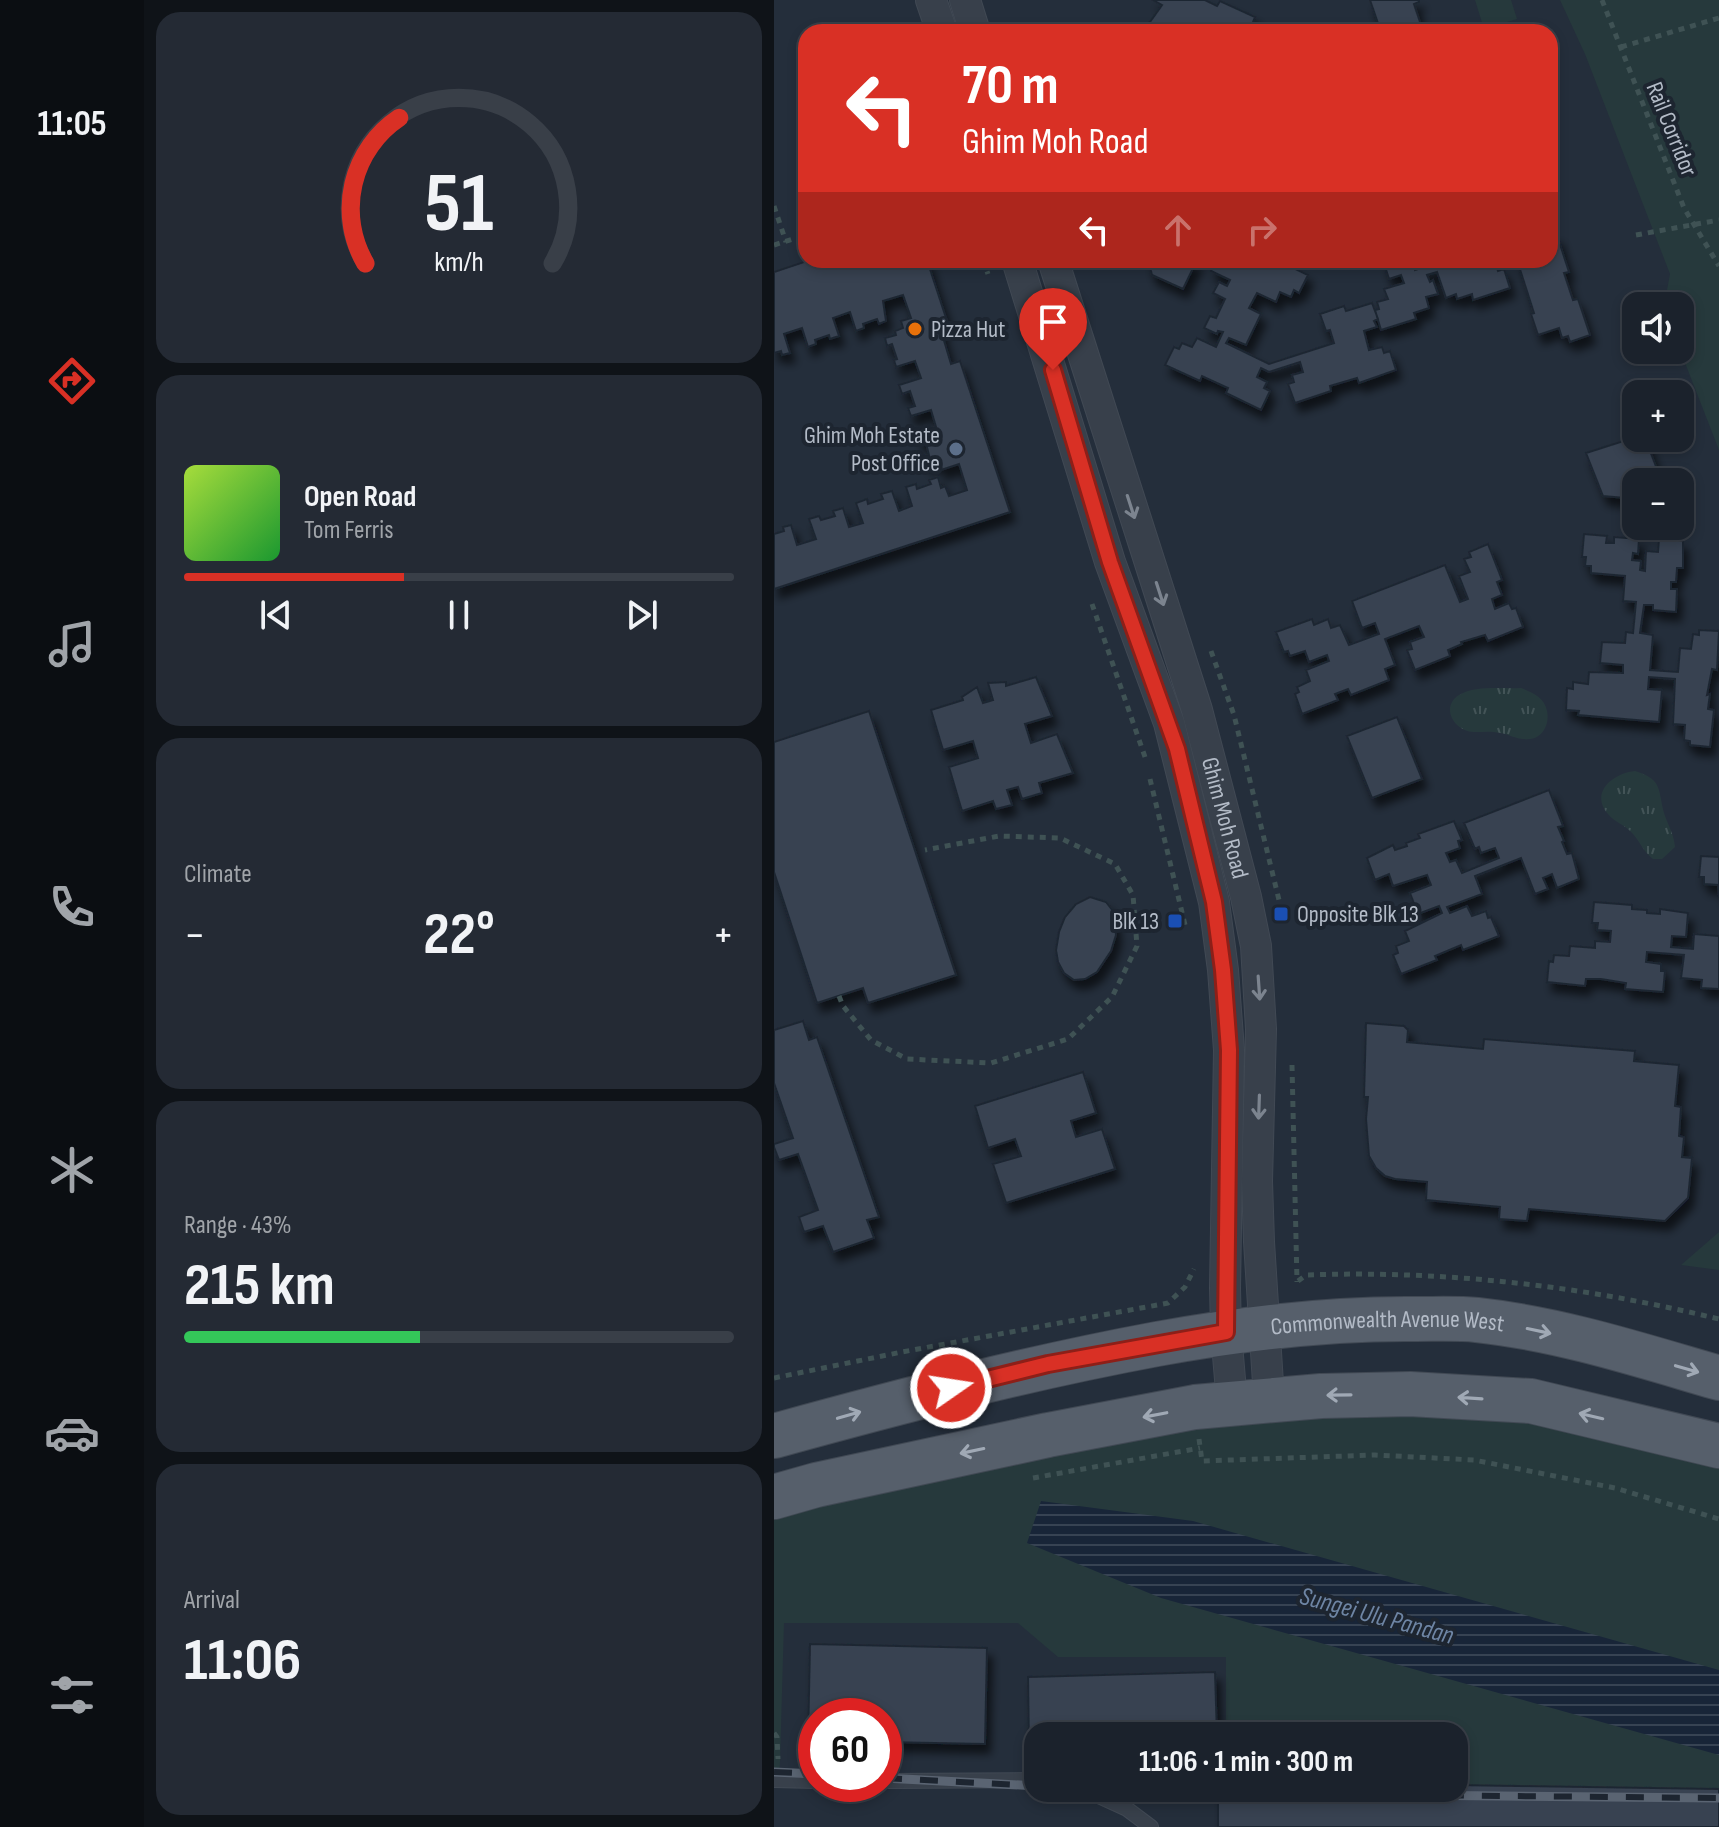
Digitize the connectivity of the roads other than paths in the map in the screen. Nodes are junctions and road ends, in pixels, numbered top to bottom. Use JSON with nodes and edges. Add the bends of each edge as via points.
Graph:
{"nodes":[{"id":1,"x":931,"y":0,"type":"edge"},
{"id":2,"x":965,"y":0,"type":"edge"},
{"id":3,"x":939,"y":24,"type":"edge"},
{"id":4,"x":972,"y":24,"type":"edge"},
{"id":5,"x":1019,"y":268,"type":"edge"},
{"id":6,"x":1056,"y":268,"type":"edge"},
{"id":7,"x":1244,"y":1329,"type":"junction"},
{"id":8,"x":1719,"y":1378,"type":"edge"},
{"id":9,"x":1233,"y":1410,"type":"junction"},
{"id":10,"x":774,"y":1436,"type":"edge"},
{"id":11,"x":1719,"y":1446,"type":"edge"},
{"id":12,"x":774,"y":1497,"type":"edge"},
{"id":13,"x":774,"y":1780,"type":"edge"},
{"id":14,"x":1024,"y":1780,"type":"edge"},
{"id":15,"x":798,"y":1781,"type":"edge"},
{"id":16,"x":902,"y":1781,"type":"edge"},
{"id":17,"x":1112,"y":1802,"type":"edge"},
{"id":18,"x":1151,"y":1827,"type":"edge"}],
"edges":[{"from":1,"to":3,"type":"street"},
{"from":2,"to":4,"type":"street"},
{"from":5,"to":7,"type":"street","name":"Ghim Moh Road","via":[[1110,562],[1177,749],[1214,902],[1229,1050]]},
{"from":6,"to":7,"type":"street","name":"Ghim Moh Road","one_way":true,"via":[[1197,710],[1256,946],[1261,1029],[1257,1181]]},
{"from":7,"to":8,"type":"main road","name":"Commonwealth Avenue West","one_way":true,"via":[[1366,1318],[1476,1320],[1602,1344]]},
{"from":7,"to":9,"type":"street","name":"Ghim Moh Road"},
{"from":10,"to":7,"type":"main road","name":"Commonwealth Avenue West","one_way":true,"via":[[1048,1364]]},
{"from":11,"to":9,"type":"main road","one_way":true,"via":[[1531,1401],[1410,1394]]},
{"from":9,"to":12,"type":"main road","one_way":true,"via":[[1195,1407]]},
{"from":13,"to":15,"type":"lane"},
{"from":14,"to":16,"type":"lane"},
{"from":17,"to":18,"type":"lane"}]}
